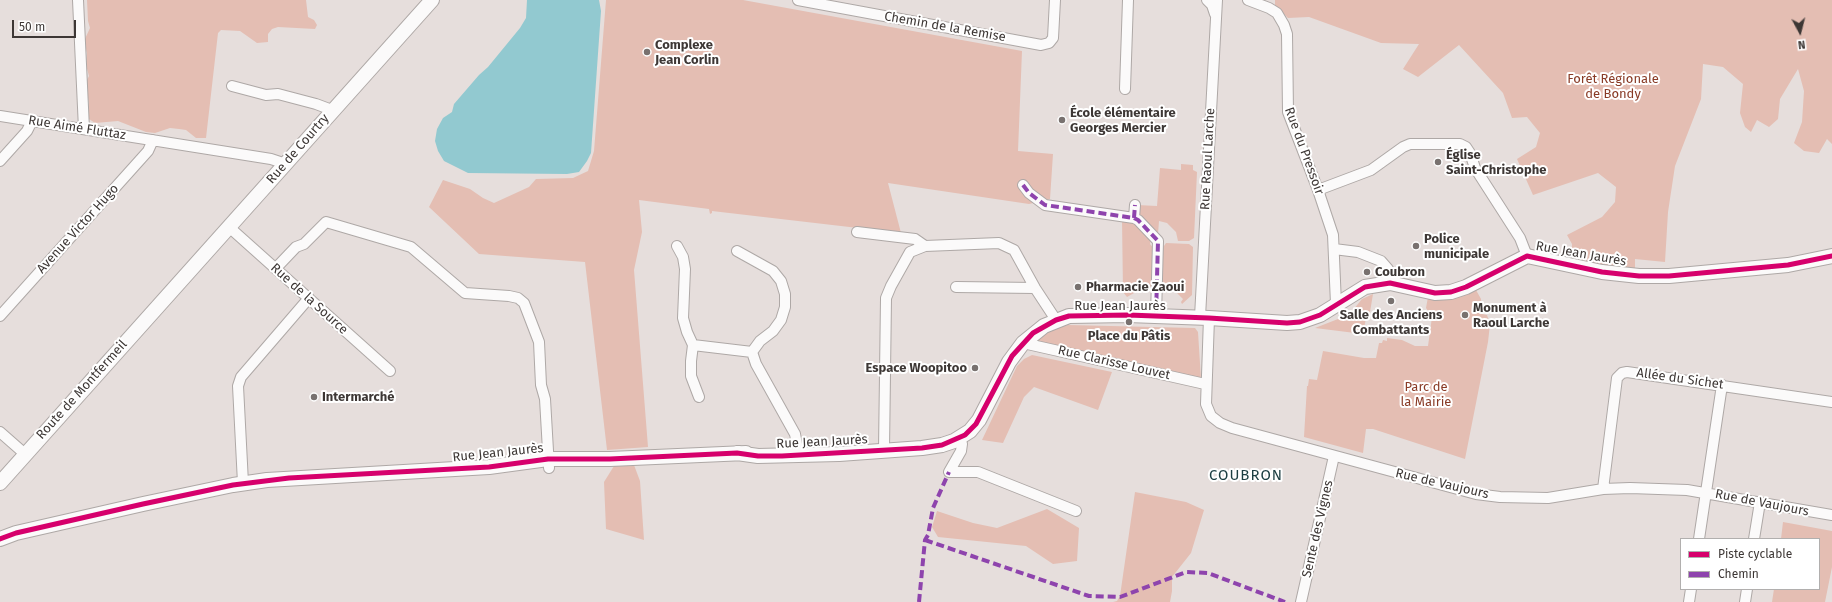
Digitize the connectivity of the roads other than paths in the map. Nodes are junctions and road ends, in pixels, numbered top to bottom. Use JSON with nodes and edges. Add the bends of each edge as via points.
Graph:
{"nodes":[{"id":1,"x":78,"y":0,"type":"edge"},
{"id":2,"x":432,"y":0,"type":"edge"},
{"id":3,"x":798,"y":0,"type":"edge"},
{"id":4,"x":1055,"y":0,"type":"edge"},
{"id":5,"x":1128,"y":0,"type":"edge"},
{"id":6,"x":1211,"y":0,"type":"edge"},
{"id":7,"x":1248,"y":0,"type":"edge"},
{"id":8,"x":232,"y":86,"type":"dead end"},
{"id":9,"x":1125,"y":89,"type":"dead end"},
{"id":10,"x":332,"y":110,"type":"junction"},
{"id":11,"x":0,"y":116,"type":"edge"},
{"id":12,"x":32,"y":121,"type":"junction"},
{"id":13,"x":84,"y":129,"type":"junction"},
{"id":14,"x":153,"y":140,"type":"junction"},
{"id":15,"x":0,"y":161,"type":"edge"},
{"id":16,"x":286,"y":164,"type":"junction"},
{"id":17,"x":1023,"y":185,"type":"dead end"},
{"id":18,"x":1318,"y":190,"type":"junction"},
{"id":19,"x":1135,"y":205,"type":"dead end"},
{"id":20,"x":1134,"y":218,"type":"junction"},
{"id":21,"x":229,"y":227,"type":"junction"},
{"id":22,"x":857,"y":232,"type":"dead end"},
{"id":23,"x":677,"y":246,"type":"dead end"},
{"id":24,"x":925,"y":246,"type":"junction"},
{"id":25,"x":1334,"y":249,"type":"junction"},
{"id":26,"x":737,"y":251,"type":"dead end"},
{"id":27,"x":1527,"y":256,"type":"junction"},
{"id":28,"x":1832,"y":256,"type":"edge"},
{"id":29,"x":276,"y":268,"type":"junction"},
{"id":30,"x":1390,"y":284,"type":"junction"},
{"id":31,"x":956,"y":287,"type":"dead end"},
{"id":32,"x":1035,"y":288,"type":"junction"},
{"id":33,"x":165,"y":298,"type":"joint"},
{"id":34,"x":309,"y":298,"type":"junction"},
{"id":35,"x":1336,"y":304,"type":"junction"},
{"id":36,"x":0,"y":316,"type":"edge"},
{"id":37,"x":1156,"y":316,"type":"junction"},
{"id":38,"x":1204,"y":317,"type":"junction"},
{"id":39,"x":1056,"y":320,"type":"junction"},
{"id":40,"x":1023,"y":343,"type":"junction"},
{"id":41,"x":693,"y":345,"type":"junction"},
{"id":42,"x":752,"y":352,"type":"junction"},
{"id":43,"x":390,"y":371,"type":"dead end"},
{"id":44,"x":1205,"y":384,"type":"junction"},
{"id":45,"x":1722,"y":385,"type":"junction"},
{"id":46,"x":698,"y":397,"type":"dead end"},
{"id":47,"x":1832,"y":402,"type":"edge"},
{"id":48,"x":0,"y":432,"type":"edge"},
{"id":49,"x":960,"y":438,"type":"junction"},
{"id":50,"x":884,"y":450,"type":"junction"},
{"id":51,"x":798,"y":452,"type":"junction"},
{"id":52,"x":25,"y":454,"type":"junction"},
{"id":53,"x":1334,"y":456,"type":"junction"},
{"id":54,"x":548,"y":463,"type":"junction"},
{"id":55,"x":243,"y":480,"type":"junction"},
{"id":56,"x":0,"y":483,"type":"edge"},
{"id":57,"x":1603,"y":489,"type":"junction"},
{"id":58,"x":1707,"y":492,"type":"junction"},
{"id":59,"x":1760,"y":502,"type":"junction"},
{"id":60,"x":1076,"y":511,"type":"dead end"},
{"id":61,"x":1832,"y":516,"type":"edge"},
{"id":62,"x":0,"y":531,"type":"edge"},
{"id":63,"x":16,"y":533,"type":"junction"},
{"id":64,"x":1699,"y":538,"type":"edge"},
{"id":65,"x":1754,"y":538,"type":"edge"},
{"id":66,"x":0,"y":539,"type":"edge"},
{"id":67,"x":1691,"y":590,"type":"edge"},
{"id":68,"x":1747,"y":590,"type":"edge"},
{"id":69,"x":1302,"y":602,"type":"edge"},
{"id":70,"x":1689,"y":602,"type":"edge"},
{"id":71,"x":1745,"y":602,"type":"edge"}],
"edges":[{"from":1,"to":13,"type":"street"},
{"from":2,"to":10,"type":"street","name":"Rue de Courtry"},
{"from":3,"to":4,"type":"street","name":"Chemin de la Remise","via":[[1041,44],[1049,43],[1053,38]]},
{"from":5,"to":9,"type":"street"},
{"from":6,"to":38,"type":"street","name":"Rue Raoul Larche","via":[[1216,18]]},
{"from":7,"to":18,"type":"street","name":"Rue du Pressoir","via":[[1277,13],[1287,34],[1288,112]]},
{"from":8,"to":10,"type":"street","via":[[266,95],[278,94]]},
{"from":10,"to":16,"type":"street","name":"Rue de Courtry"},
{"from":11,"to":12,"type":"street","name":"Rue Aimé Fluttaz"},
{"from":12,"to":13,"type":"street","name":"Rue Aimé Fluttaz"},
{"from":12,"to":15,"type":"street","via":[[27,131]]},
{"from":13,"to":14,"type":"street","name":"Rue Aimé Fluttaz"},
{"from":14,"to":16,"type":"street","name":"Rue Aimé Fluttaz","via":[[271,159]]},
{"from":14,"to":36,"type":"street","name":"Avenue Victor Hugo","via":[[148,151]]},
{"from":16,"to":21,"type":"street","name":"Rue de Courtry"},
{"from":17,"to":20,"type":"street","via":[[1028,193],[1045,205]]},
{"from":18,"to":25,"type":"street","name":"Rue du Pressoir","via":[[1333,235]]},
{"from":18,"to":27,"type":"street","via":[[1371,170],[1410,144],[1460,144],[1466,147],[1475,168],[1520,238]]},
{"from":19,"to":20,"type":"street"},
{"from":20,"to":37,"type":"street","via":[[1158,241]]},
{"from":21,"to":29,"type":"street","name":"Rue de la Source"},
{"from":21,"to":33,"type":"street","name":"Rue de Courtry"},
{"from":22,"to":24,"type":"street","via":[[915,238]]},
{"from":23,"to":41,"type":"street","via":[[683,257],[685,269],[683,318]]},
{"from":24,"to":32,"type":"street","via":[[999,243],[1014,250]]},
{"from":24,"to":50,"type":"street","via":[[910,252],[886,298]]},
{"from":25,"to":30,"type":"street","via":[[1358,252],[1381,260],[1388,269]]},
{"from":25,"to":35,"type":"street","name":"Rue du Pressoir"},
{"from":26,"to":42,"type":"street","via":[[773,271],[782,281],[785,294],[781,320]]},
{"from":27,"to":28,"type":"street","name":"Rue Jean Jaurès","via":[[1602,272],[1669,276],[1788,265]]},
{"from":27,"to":30,"type":"street","name":"Rue Jean Jaurès","via":[[1451,292],[1435,294]]},
{"from":29,"to":34,"type":"street","name":"Rue de la Source"},
{"from":29,"to":54,"type":"street","via":[[326,222],[411,247],[465,293],[518,298],[524,303],[539,342]]},
{"from":30,"to":35,"type":"street","name":"Rue Jean Jaurès","via":[[1365,287]]},
{"from":31,"to":32,"type":"street"},
{"from":32,"to":39,"type":"street"},
{"from":33,"to":52,"type":"street","name":"Route de Montfermeil"},
{"from":34,"to":43,"type":"street","name":"Rue de la Source"},
{"from":34,"to":55,"type":"street","via":[[240,377],[238,386]]},
{"from":35,"to":38,"type":"street","name":"Rue Jean Jaurès","via":[[1320,315],[1300,322]]},
{"from":37,"to":38,"type":"street","name":"Rue Jean Jaurès"},
{"from":37,"to":39,"type":"street","name":"Rue Jean Jaurès","via":[[1087,315]]},
{"from":38,"to":44,"type":"street","name":"Rue Raoul Larche"},
{"from":39,"to":40,"type":"street","name":"Rue Jean Jaurès","via":[[1033,333]]},
{"from":40,"to":44,"type":"street","name":"Rue Clarisse Louvet"},
{"from":40,"to":49,"type":"street","name":"Rue Jean Jaurès","via":[[1009,362],[980,420]]},
{"from":41,"to":42,"type":"street"},
{"from":41,"to":46,"type":"street","via":[[691,376]]},
{"from":42,"to":51,"type":"street","via":[[756,364],[795,434]]},
{"from":44,"to":53,"type":"street","name":"Rue de Vaujours","via":[[1206,404],[1211,416],[1220,423]]},
{"from":45,"to":47,"type":"street","name":"Allée du Sichet"},
{"from":45,"to":57,"type":"street","name":"Allée du Sichet","via":[[1622,373],[1617,378]]},
{"from":45,"to":58,"type":"street"},
{"from":48,"to":52,"type":"street"},
{"from":49,"to":50,"type":"street","name":"Rue Jean Jaurès","via":[[942,445]]},
{"from":49,"to":60,"type":"street","via":[[961,451],[949,472],[978,472]]},
{"from":50,"to":51,"type":"street","name":"Rue Jean Jaurès"},
{"from":51,"to":54,"type":"street","name":"Rue Jean Jaurès"},
{"from":52,"to":56,"type":"street","name":"Route de Montfermeil"},
{"from":53,"to":57,"type":"street","name":"Rue de Vaujours","via":[[1484,495],[1548,498]]},
{"from":53,"to":69,"type":"street","name":"Sente des Vignes"},
{"from":54,"to":55,"type":"street","name":"Rue Jean Jaurès","via":[[357,474],[292,472]]},
{"from":55,"to":63,"type":"street","name":"Rue Jean Jaurès","via":[[218,481],[186,493]]},
{"from":57,"to":58,"type":"street","name":"Rue de Vaujours"},
{"from":58,"to":59,"type":"street","name":"Rue de Vaujours"},
{"from":58,"to":64,"type":"street"},
{"from":59,"to":61,"type":"street","name":"Rue de Vaujours"},
{"from":59,"to":65,"type":"street"},
{"from":62,"to":63,"type":"street"},
{"from":63,"to":66,"type":"street"},
{"from":67,"to":70,"type":"street"},
{"from":68,"to":71,"type":"street"}]}
